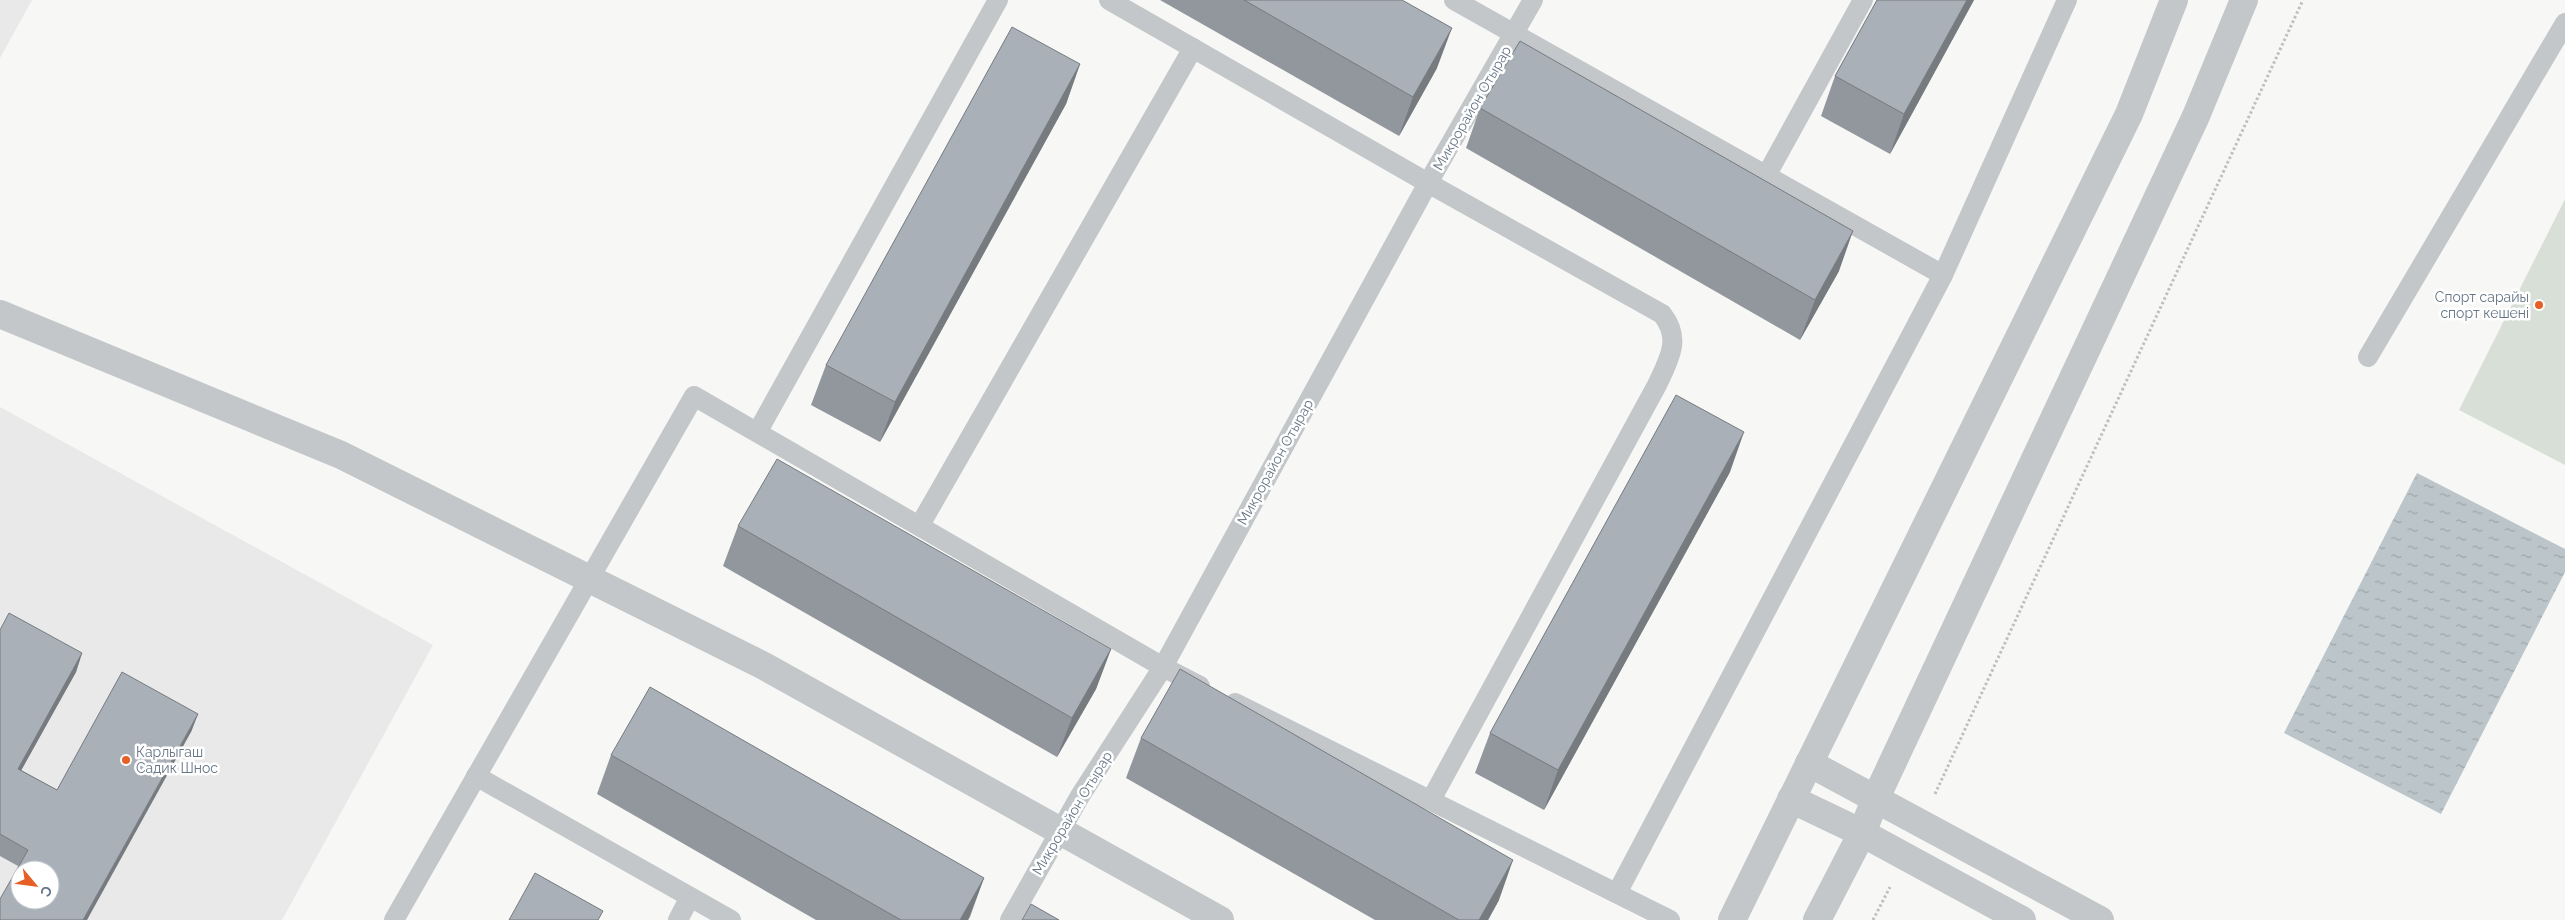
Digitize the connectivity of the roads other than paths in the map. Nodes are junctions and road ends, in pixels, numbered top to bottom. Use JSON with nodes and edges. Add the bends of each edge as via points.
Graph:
{"nodes":[{"id":1,"x":998,"y":0,"type":"edge"},
{"id":2,"x":1109,"y":0,"type":"edge"},
{"id":3,"x":1454,"y":0,"type":"edge"},
{"id":4,"x":1533,"y":0,"type":"edge"},
{"id":5,"x":1863,"y":0,"type":"edge"},
{"id":6,"x":2067,"y":0,"type":"edge"},
{"id":7,"x":2174,"y":0,"type":"edge"},
{"id":8,"x":2244,"y":0,"type":"edge"},
{"id":9,"x":2565,"y":23,"type":"edge"},
{"id":10,"x":1515,"y":34,"type":"junction"},
{"id":11,"x":1192,"y":48,"type":"junction"},
{"id":12,"x":1766,"y":176,"type":"junction"},
{"id":13,"x":1428,"y":184,"type":"junction"},
{"id":14,"x":1943,"y":275,"type":"junction"},
{"id":15,"x":0,"y":314,"type":"edge"},
{"id":16,"x":2368,"y":357,"type":"dead end"},
{"id":17,"x":758,"y":431,"type":"junction"},
{"id":18,"x":920,"y":526,"type":"junction"},
{"id":19,"x":588,"y":578,"type":"junction"},
{"id":20,"x":1163,"y":667,"type":"junction"},
{"id":21,"x":1809,"y":763,"type":"junction"},
{"id":22,"x":476,"y":776,"type":"junction"},
{"id":23,"x":1431,"y":800,"type":"junction"},
{"id":24,"x":1791,"y":800,"type":"junction"},
{"id":25,"x":1875,"y":800,"type":"junction"},
{"id":26,"x":1060,"y":831,"type":"junction"},
{"id":27,"x":1862,"y":833,"type":"junction"},
{"id":28,"x":1617,"y":893,"type":"junction"},
{"id":29,"x":690,"y":897,"type":"junction"},
{"id":30,"x":394,"y":920,"type":"edge"},
{"id":31,"x":678,"y":920,"type":"edge"},
{"id":32,"x":731,"y":920,"type":"edge"},
{"id":33,"x":1010,"y":920,"type":"edge"},
{"id":34,"x":1220,"y":920,"type":"edge"},
{"id":35,"x":1670,"y":920,"type":"edge"},
{"id":36,"x":1732,"y":920,"type":"edge"},
{"id":37,"x":1817,"y":920,"type":"edge"},
{"id":38,"x":2022,"y":920,"type":"edge"},
{"id":39,"x":2100,"y":920,"type":"edge"}],
"edges":[{"from":1,"to":17,"type":"lane"},
{"from":2,"to":11,"type":"lane"},
{"from":3,"to":10,"type":"lane"},
{"from":4,"to":10,"type":"lane","name":"Микрорайон Отырар"},
{"from":5,"to":12,"type":"lane"},
{"from":6,"to":14,"type":"lane"},
{"from":7,"to":21,"type":"street","via":[[2129,114]]},
{"from":8,"to":25,"type":"street","via":[[2196,116]]},
{"from":9,"to":16,"type":"lane"},
{"from":10,"to":12,"type":"lane"},
{"from":10,"to":13,"type":"lane","name":"Микрорайон Отырар"},
{"from":11,"to":13,"type":"lane"},
{"from":11,"to":18,"type":"lane"},
{"from":12,"to":14,"type":"lane"},
{"from":13,"to":20,"type":"lane","name":"Микрорайон Отырар"},
{"from":13,"to":23,"type":"lane","via":[[1662,314],[1671,326],[1673,341],[1669,360],[1657,385]]},
{"from":14,"to":28,"type":"lane"},
{"from":15,"to":19,"type":"street","via":[[341,455]]},
{"from":17,"to":18,"type":"lane"},
{"from":17,"to":19,"type":"lane","via":[[694,396]]},
{"from":18,"to":20,"type":"lane"},
{"from":19,"to":22,"type":"lane"},
{"from":19,"to":26,"type":"street","via":[[764,666]]},
{"from":20,"to":23,"type":"lane"},
{"from":20,"to":26,"type":"lane","name":"Микрорайон Отырар"},
{"from":21,"to":24,"type":"street"},
{"from":21,"to":25,"type":"street"},
{"from":22,"to":29,"type":"lane"},
{"from":22,"to":30,"type":"lane"},
{"from":23,"to":28,"type":"lane"},
{"from":24,"to":27,"type":"street"},
{"from":24,"to":36,"type":"street"},
{"from":25,"to":27,"type":"street"},
{"from":25,"to":39,"type":"street"},
{"from":26,"to":33,"type":"lane","name":"Микрорайон Отырар"},
{"from":26,"to":34,"type":"street"},
{"from":27,"to":37,"type":"street"},
{"from":27,"to":38,"type":"street"},
{"from":28,"to":35,"type":"lane"},
{"from":29,"to":31,"type":"lane"},
{"from":29,"to":32,"type":"lane"}]}
